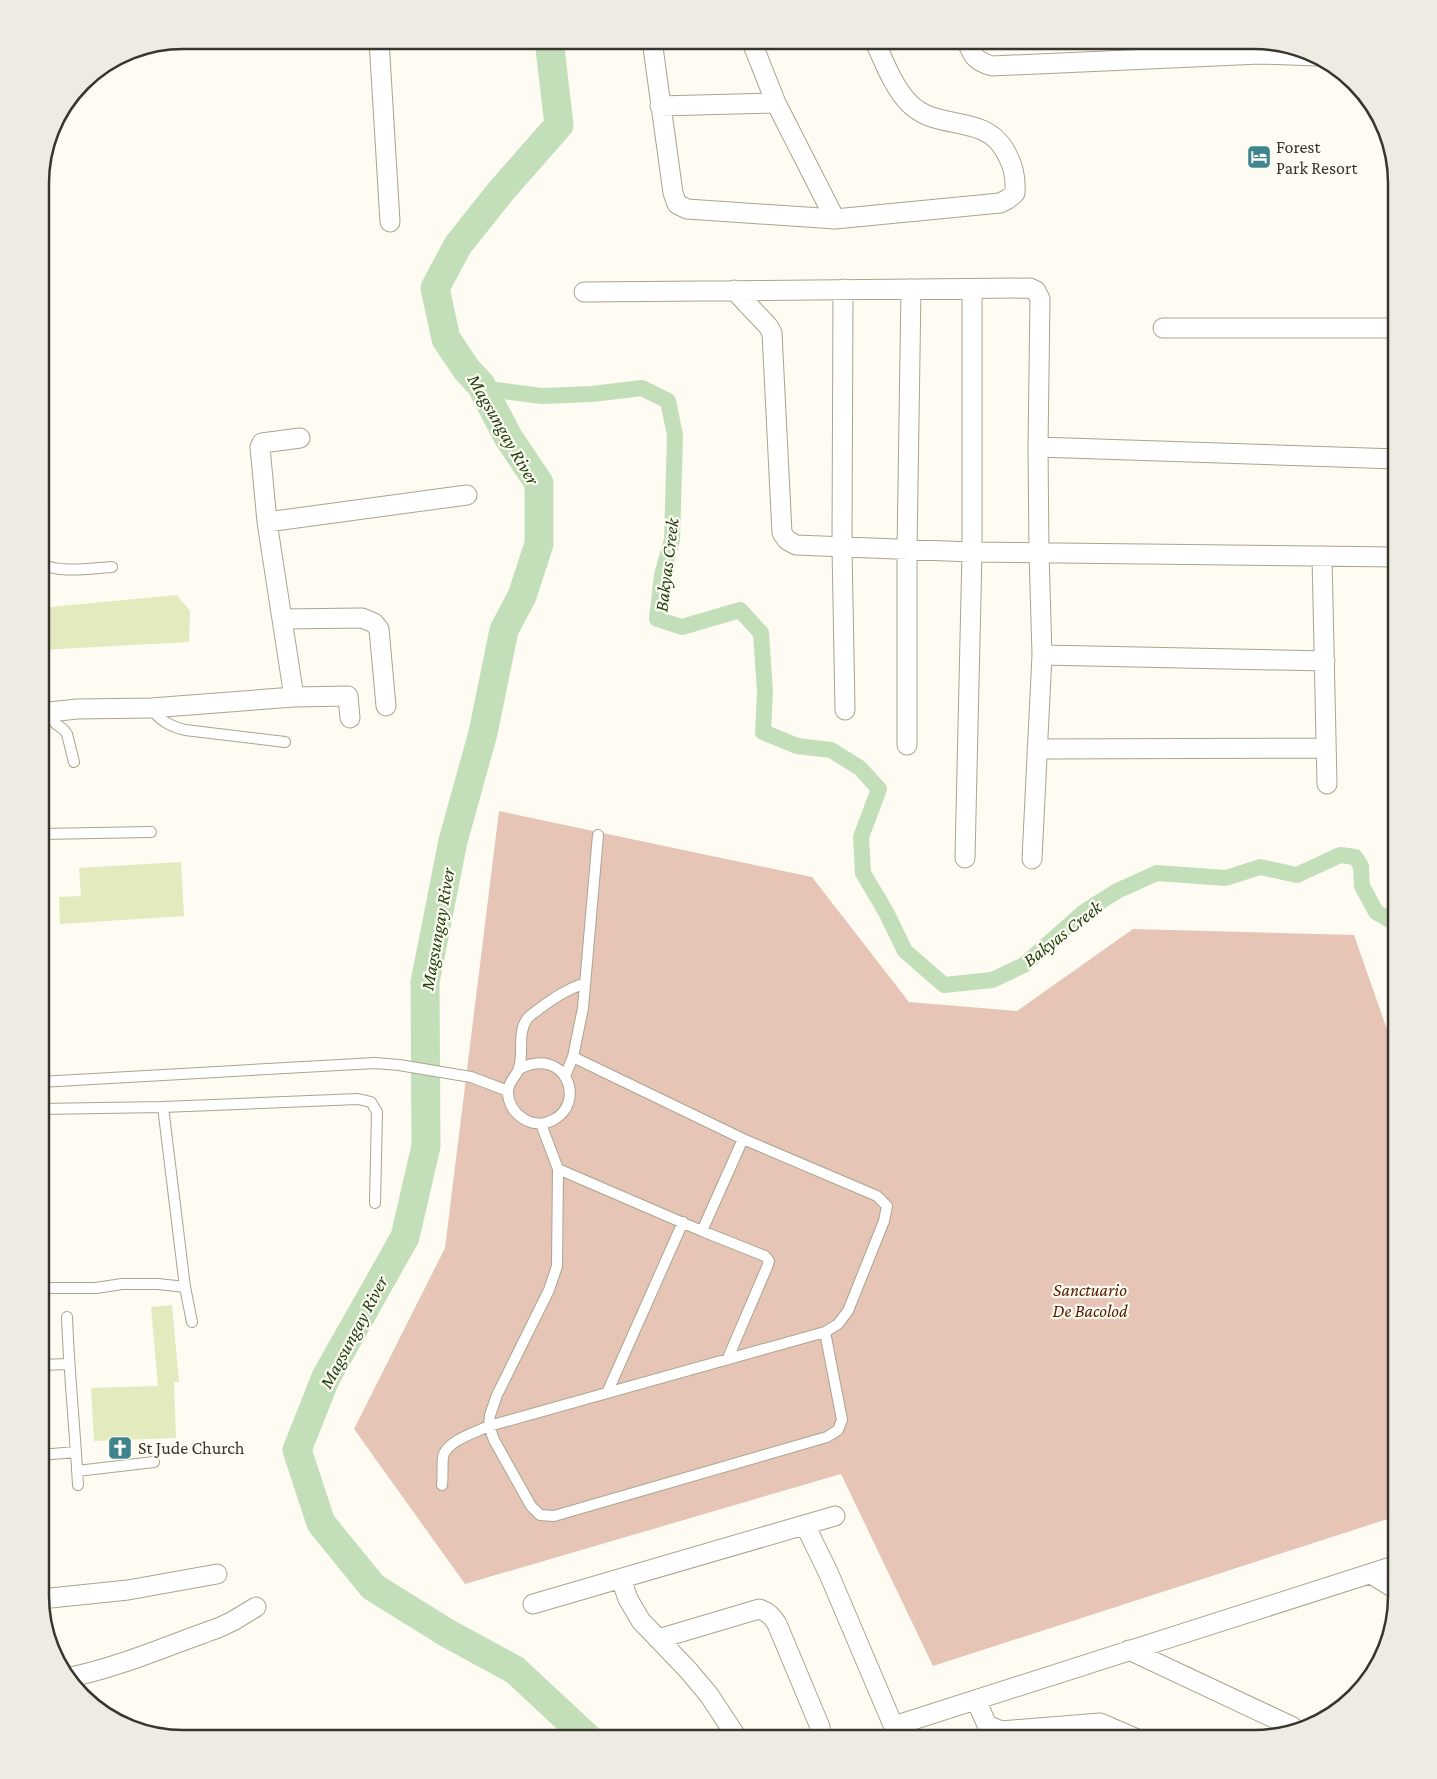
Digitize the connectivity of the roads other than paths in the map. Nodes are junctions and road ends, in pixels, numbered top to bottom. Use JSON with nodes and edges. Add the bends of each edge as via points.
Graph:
{"nodes":[{"id":1,"x":379,"y":49,"type":"edge"},
{"id":2,"x":653,"y":49,"type":"edge"},
{"id":3,"x":755,"y":49,"type":"edge"},
{"id":4,"x":878,"y":49,"type":"edge"},
{"id":5,"x":970,"y":49,"type":"edge"},
{"id":6,"x":1295,"y":55,"type":"edge"},
{"id":7,"x":776,"y":103,"type":"junction"},
{"id":8,"x":660,"y":106,"type":"junction"},
{"id":9,"x":835,"y":219,"type":"junction"},
{"id":10,"x":390,"y":222,"type":"dead end"},
{"id":11,"x":843,"y":289,"type":"junction"},
{"id":12,"x":911,"y":289,"type":"junction"},
{"id":13,"x":972,"y":289,"type":"junction"},
{"id":14,"x":734,"y":290,"type":"junction"},
{"id":15,"x":584,"y":292,"type":"dead end"},
{"id":16,"x":1163,"y":328,"type":"dead end"},
{"id":17,"x":1388,"y":328,"type":"edge"},
{"id":18,"x":300,"y":438,"type":"dead end"},
{"id":19,"x":1038,"y":447,"type":"junction"},
{"id":20,"x":1388,"y":459,"type":"edge"},
{"id":21,"x":467,"y":495,"type":"dead end"},
{"id":22,"x":267,"y":522,"type":"junction"},
{"id":23,"x":842,"y":547,"type":"junction"},
{"id":24,"x":908,"y":551,"type":"junction"},
{"id":25,"x":972,"y":552,"type":"junction"},
{"id":26,"x":1038,"y":552,"type":"junction"},
{"id":27,"x":1322,"y":556,"type":"junction"},
{"id":28,"x":1388,"y":557,"type":"edge"},
{"id":29,"x":49,"y":567,"type":"edge"},
{"id":30,"x":112,"y":567,"type":"dead end"},
{"id":31,"x":283,"y":619,"type":"junction"},
{"id":32,"x":1042,"y":655,"type":"junction"},
{"id":33,"x":1325,"y":661,"type":"junction"},
{"id":34,"x":294,"y":697,"type":"junction"},
{"id":35,"x":386,"y":706,"type":"dead end"},
{"id":36,"x":151,"y":708,"type":"junction"},
{"id":37,"x":845,"y":710,"type":"dead end"},
{"id":38,"x":49,"y":712,"type":"edge"},
{"id":39,"x":49,"y":716,"type":"edge"},
{"id":40,"x":350,"y":718,"type":"dead end"},
{"id":41,"x":285,"y":742,"type":"dead end"},
{"id":42,"x":908,"y":745,"type":"dead end"},
{"id":43,"x":1325,"y":748,"type":"junction"},
{"id":44,"x":1037,"y":749,"type":"junction"},
{"id":45,"x":74,"y":762,"type":"dead end"},
{"id":46,"x":1327,"y":784,"type":"dead end"},
{"id":47,"x":151,"y":832,"type":"dead end"},
{"id":48,"x":49,"y":834,"type":"edge"},
{"id":49,"x":598,"y":835,"type":"dead end"},
{"id":50,"x":964,"y":858,"type":"dead end"},
{"id":51,"x":1032,"y":859,"type":"dead end"},
{"id":52,"x":585,"y":983,"type":"junction"},
{"id":53,"x":573,"y":1057,"type":"junction"},
{"id":54,"x":519,"y":1069,"type":"junction"},
{"id":55,"x":565,"y":1076,"type":"junction"},
{"id":56,"x":49,"y":1082,"type":"edge"},
{"id":57,"x":508,"y":1091,"type":"junction"},
{"id":58,"x":163,"y":1107,"type":"junction"},
{"id":59,"x":49,"y":1109,"type":"edge"},
{"id":60,"x":541,"y":1124,"type":"junction"},
{"id":61,"x":743,"y":1139,"type":"junction"},
{"id":62,"x":558,"y":1169,"type":"junction"},
{"id":63,"x":375,"y":1203,"type":"dead end"},
{"id":64,"x":683,"y":1222,"type":"junction"},
{"id":65,"x":702,"y":1231,"type":"junction"},
{"id":66,"x":185,"y":1287,"type":"junction"},
{"id":67,"x":49,"y":1288,"type":"edge"},
{"id":68,"x":67,"y":1317,"type":"dead end"},
{"id":69,"x":192,"y":1322,"type":"dead end"},
{"id":70,"x":825,"y":1332,"type":"junction"},
{"id":71,"x":728,"y":1358,"type":"junction"},
{"id":72,"x":69,"y":1364,"type":"junction"},
{"id":73,"x":49,"y":1365,"type":"edge"},
{"id":74,"x":607,"y":1392,"type":"junction"},
{"id":75,"x":489,"y":1426,"type":"junction"},
{"id":76,"x":76,"y":1452,"type":"junction"},
{"id":77,"x":49,"y":1454,"type":"edge"},
{"id":78,"x":154,"y":1462,"type":"dead end"},
{"id":79,"x":77,"y":1471,"type":"junction"},
{"id":80,"x":78,"y":1485,"type":"dead end"},
{"id":81,"x":442,"y":1485,"type":"dead end"},
{"id":82,"x":835,"y":1516,"type":"dead end"},
{"id":83,"x":804,"y":1525,"type":"junction"},
{"id":84,"x":1388,"y":1568,"type":"edge"},
{"id":85,"x":217,"y":1574,"type":"dead end"},
{"id":86,"x":1372,"y":1574,"type":"junction"},
{"id":87,"x":621,"y":1579,"type":"junction"},
{"id":88,"x":1388,"y":1584,"type":"edge"},
{"id":89,"x":49,"y":1598,"type":"edge"},
{"id":90,"x":533,"y":1604,"type":"dead end"},
{"id":91,"x":256,"y":1607,"type":"dead end"},
{"id":92,"x":658,"y":1639,"type":"junction"},
{"id":93,"x":1129,"y":1650,"type":"junction"},
{"id":94,"x":75,"y":1676,"type":"edge"},
{"id":95,"x":976,"y":1700,"type":"junction"},
{"id":96,"x":1289,"y":1725,"type":"edge"},
{"id":97,"x":732,"y":1730,"type":"edge"},
{"id":98,"x":820,"y":1730,"type":"edge"},
{"id":99,"x":895,"y":1730,"type":"edge"},
{"id":100,"x":901,"y":1730,"type":"edge"},
{"id":101,"x":999,"y":1730,"type":"edge"},
{"id":102,"x":1013,"y":1730,"type":"edge"},
{"id":103,"x":1116,"y":1730,"type":"edge"}],
"edges":[{"from":1,"to":10,"type":"street"},
{"from":2,"to":8,"type":"street"},
{"from":3,"to":7,"type":"street"},
{"from":4,"to":9,"type":"street","via":[[898,90],[911,105],[931,117],[984,130],[999,140],[1012,161],[1015,193],[1000,203]]},
{"from":5,"to":6,"type":"street","via":[[980,62],[992,66],[1260,54]]},
{"from":7,"to":8,"type":"street"},
{"from":7,"to":9,"type":"street"},
{"from":8,"to":9,"type":"street","via":[[677,204],[687,209]]},
{"from":11,"to":12,"type":"street"},
{"from":11,"to":14,"type":"street"},
{"from":11,"to":23,"type":"street"},
{"from":12,"to":13,"type":"street"},
{"from":12,"to":24,"type":"street"},
{"from":13,"to":19,"type":"street","via":[[1030,288],[1040,299]]},
{"from":13,"to":25,"type":"street"},
{"from":14,"to":15,"type":"street"},
{"from":14,"to":23,"type":"street","via":[[772,333],[782,533],[796,545]]},
{"from":16,"to":17,"type":"street"},
{"from":18,"to":22,"type":"street","via":[[269,441],[260,447]]},
{"from":19,"to":20,"type":"street"},
{"from":19,"to":26,"type":"street"},
{"from":21,"to":22,"type":"street"},
{"from":22,"to":31,"type":"street"},
{"from":23,"to":24,"type":"street"},
{"from":23,"to":37,"type":"street"},
{"from":24,"to":25,"type":"street"},
{"from":24,"to":42,"type":"street"},
{"from":25,"to":26,"type":"street"},
{"from":25,"to":50,"type":"street"},
{"from":26,"to":27,"type":"street"},
{"from":26,"to":32,"type":"street"},
{"from":27,"to":28,"type":"street"},
{"from":27,"to":33,"type":"street"},
{"from":29,"to":30,"type":"lane"},
{"from":31,"to":34,"type":"street"},
{"from":31,"to":35,"type":"street","via":[[362,618],[374,623],[379,629]]},
{"from":32,"to":33,"type":"street"},
{"from":32,"to":44,"type":"street"},
{"from":33,"to":43,"type":"street"},
{"from":34,"to":36,"type":"street"},
{"from":34,"to":40,"type":"street","via":[[348,696]]},
{"from":36,"to":38,"type":"street"},
{"from":36,"to":41,"type":"lane","via":[[162,721],[185,730]]},
{"from":39,"to":45,"type":"lane","via":[[67,734]]},
{"from":43,"to":44,"type":"street"},
{"from":43,"to":46,"type":"street"},
{"from":44,"to":51,"type":"street"},
{"from":47,"to":48,"type":"lane"},
{"from":49,"to":52,"type":"lane"},
{"from":52,"to":53,"type":"lane"},
{"from":52,"to":54,"type":"lane","via":[[559,994],[528,1018],[523,1026]]},
{"from":53,"to":55,"type":"lane"},
{"from":53,"to":61,"type":"lane"},
{"from":54,"to":55,"type":"lane","via":[[531,1063],[544,1062]]},
{"from":54,"to":57,"type":"lane","via":[[511,1079]]},
{"from":55,"to":60,"type":"lane","via":[[570,1088],[569,1101],[563,1112]]},
{"from":56,"to":57,"type":"lane","via":[[375,1064],[471,1077]]},
{"from":57,"to":60,"type":"lane","via":[[510,1104],[517,1115],[528,1122]]},
{"from":58,"to":59,"type":"lane"},
{"from":58,"to":63,"type":"lane","via":[[358,1099],[371,1102],[377,1112]]},
{"from":58,"to":66,"type":"lane"},
{"from":60,"to":62,"type":"lane"},
{"from":61,"to":65,"type":"lane"},
{"from":61,"to":70,"type":"lane","via":[[877,1196],[886,1206],[884,1221],[848,1311],[838,1324]]},
{"from":62,"to":64,"type":"lane"},
{"from":62,"to":75,"type":"lane","via":[[556,1266],[549,1290],[497,1395]]},
{"from":64,"to":65,"type":"lane"},
{"from":64,"to":74,"type":"lane"},
{"from":65,"to":71,"type":"lane","via":[[765,1256],[769,1261]]},
{"from":66,"to":67,"type":"lane","via":[[122,1284],[96,1288]]},
{"from":66,"to":69,"type":"lane"},
{"from":68,"to":72,"type":"lane"},
{"from":70,"to":71,"type":"lane"},
{"from":70,"to":75,"type":"lane","via":[[842,1420],[838,1430],[827,1437],[554,1516],[540,1515],[531,1506]]},
{"from":71,"to":74,"type":"lane"},
{"from":72,"to":73,"type":"lane"},
{"from":72,"to":76,"type":"lane"},
{"from":74,"to":75,"type":"lane"},
{"from":75,"to":81,"type":"lane","via":[[463,1437],[446,1451]]},
{"from":76,"to":77,"type":"lane"},
{"from":76,"to":79,"type":"lane"},
{"from":78,"to":79,"type":"lane"},
{"from":79,"to":80,"type":"lane"},
{"from":82,"to":83,"type":"street"},
{"from":83,"to":87,"type":"street"},
{"from":83,"to":99,"type":"street","via":[[828,1572]]},
{"from":84,"to":86,"type":"street"},
{"from":85,"to":89,"type":"street","via":[[128,1590]]},
{"from":86,"to":88,"type":"street"},
{"from":86,"to":93,"type":"street"},
{"from":87,"to":90,"type":"street"},
{"from":87,"to":92,"type":"street","via":[[641,1621]]},
{"from":91,"to":94,"type":"street","via":[[218,1628]]},
{"from":92,"to":97,"type":"street","via":[[709,1695]]},
{"from":92,"to":98,"type":"street","via":[[759,1609],[766,1611],[777,1624]]},
{"from":93,"to":95,"type":"street"},
{"from":93,"to":96,"type":"street"},
{"from":95,"to":100,"type":"street"},
{"from":95,"to":101,"type":"street","via":[[987,1725]]},
{"from":102,"to":103,"type":"street","via":[[1100,1723]]}]}
